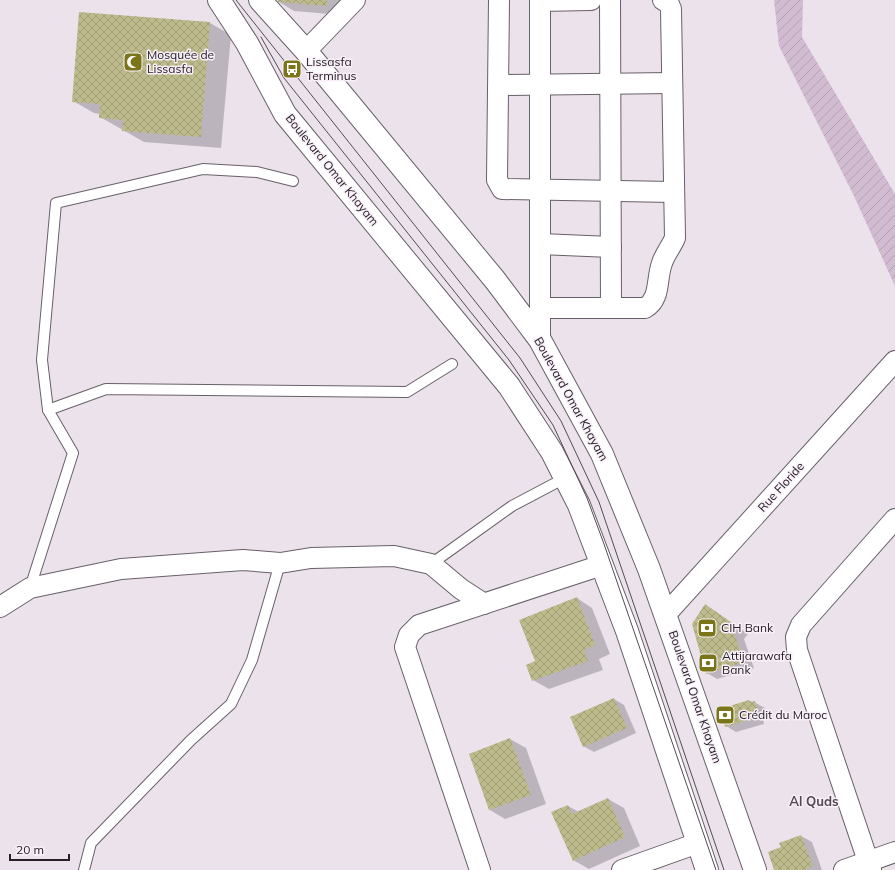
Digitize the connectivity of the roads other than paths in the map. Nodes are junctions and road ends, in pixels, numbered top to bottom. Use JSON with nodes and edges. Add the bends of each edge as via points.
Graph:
{"nodes":[{"id":1,"x":218,"y":0,"type":"edge"},
{"id":2,"x":260,"y":0,"type":"edge"},
{"id":3,"x":355,"y":0,"type":"edge"},
{"id":4,"x":499,"y":0,"type":"edge"},
{"id":5,"x":540,"y":0,"type":"edge"},
{"id":6,"x":591,"y":0,"type":"edge"},
{"id":7,"x":610,"y":0,"type":"edge"},
{"id":8,"x":663,"y":0,"type":"edge"},
{"id":9,"x":306,"y":51,"type":"junction"},
{"id":10,"x":611,"y":84,"type":"junction"},
{"id":11,"x":672,"y":84,"type":"junction"},
{"id":12,"x":498,"y":85,"type":"junction"},
{"id":13,"x":540,"y":85,"type":"junction"},
{"id":14,"x":293,"y":181,"type":"dead end"},
{"id":15,"x":540,"y":189,"type":"junction"},
{"id":16,"x":610,"y":191,"type":"junction"},
{"id":17,"x":673,"y":192,"type":"junction"},
{"id":18,"x":540,"y":244,"type":"junction"},
{"id":19,"x":611,"y":247,"type":"junction"},
{"id":20,"x":540,"y":308,"type":"junction"},
{"id":21,"x":611,"y":308,"type":"junction"},
{"id":22,"x":540,"y":340,"type":"junction"},
{"id":23,"x":895,"y":361,"type":"edge"},
{"id":24,"x":452,"y":364,"type":"dead end"},
{"id":25,"x":48,"y":410,"type":"junction"},
{"id":26,"x":565,"y":478,"type":"junction"},
{"id":27,"x":895,"y":519,"type":"edge"},
{"id":28,"x":280,"y":563,"type":"junction"},
{"id":29,"x":431,"y":564,"type":"junction"},
{"id":30,"x":602,"y":565,"type":"junction"},
{"id":31,"x":30,"y":588,"type":"junction"},
{"id":32,"x":484,"y":604,"type":"junction"},
{"id":33,"x":0,"y":607,"type":"edge"},
{"id":34,"x":666,"y":614,"type":"junction"},
{"id":35,"x":698,"y":843,"type":"junction"},
{"id":36,"x":895,"y":852,"type":"edge"},
{"id":37,"x":870,"y":866,"type":"edge"},
{"id":38,"x":84,"y":870,"type":"edge"},
{"id":39,"x":480,"y":870,"type":"edge"},
{"id":40,"x":622,"y":870,"type":"edge"},
{"id":41,"x":707,"y":870,"type":"edge"},
{"id":42,"x":755,"y":870,"type":"edge"},
{"id":43,"x":844,"y":870,"type":"edge"}],
"edges":[{"from":1,"to":26,"type":"street","name":"Boulevard Omar Khayam","via":[[247,43],[285,114],[509,386],[552,452]]},
{"from":2,"to":9,"type":"street","name":"Boulevard Omar Khayam"},
{"from":3,"to":9,"type":"street"},
{"from":4,"to":12,"type":"street"},
{"from":5,"to":6,"type":"street"},
{"from":5,"to":13,"type":"street"},
{"from":7,"to":10,"type":"street"},
{"from":8,"to":11,"type":"street","via":[[668,2],[671,9]]},
{"from":9,"to":22,"type":"street","name":"Boulevard Omar Khayam","via":[[495,280]]},
{"from":10,"to":11,"type":"street"},
{"from":10,"to":13,"type":"street"},
{"from":10,"to":16,"type":"street"},
{"from":11,"to":17,"type":"street"},
{"from":12,"to":13,"type":"street"},
{"from":12,"to":15,"type":"street","via":[[499,186],[502,189]]},
{"from":13,"to":15,"type":"street"},
{"from":14,"to":25,"type":"lane","via":[[257,172],[203,169],[56,204],[42,360]]},
{"from":15,"to":16,"type":"street"},
{"from":15,"to":18,"type":"street"},
{"from":16,"to":17,"type":"street"},
{"from":16,"to":19,"type":"street"},
{"from":17,"to":21,"type":"street","via":[[674,238],[662,262],[656,297],[651,305],[645,308]]},
{"from":18,"to":19,"type":"street"},
{"from":18,"to":20,"type":"street"},
{"from":19,"to":21,"type":"street"},
{"from":20,"to":21,"type":"street"},
{"from":20,"to":22,"type":"street"},
{"from":22,"to":34,"type":"street","name":"Boulevard Omar Khayam","via":[[602,454]]},
{"from":23,"to":34,"type":"street","name":"Rue Floride"},
{"from":24,"to":25,"type":"lane","via":[[407,392],[106,389]]},
{"from":25,"to":31,"type":"lane","via":[[73,453]]},
{"from":26,"to":29,"type":"lane","via":[[512,506]]},
{"from":26,"to":30,"type":"street","name":"Boulevard Omar Khayam","via":[[579,505]]},
{"from":27,"to":37,"type":"street","via":[[801,625],[796,637],[797,650]]},
{"from":28,"to":29,"type":"street","via":[[311,558],[394,556]]},
{"from":28,"to":31,"type":"street","via":[[244,560],[121,570]]},
{"from":28,"to":38,"type":"lane","via":[[252,660],[231,704],[191,740],[91,843]]},
{"from":29,"to":32,"type":"street"},
{"from":30,"to":32,"type":"street"},
{"from":30,"to":35,"type":"street","name":"Boulevard Omar Khayam","via":[[627,631]]},
{"from":31,"to":33,"type":"street"},
{"from":32,"to":39,"type":"street","via":[[419,625],[409,635],[405,647]]},
{"from":34,"to":42,"type":"street","name":"Boulevard Omar Khayam"},
{"from":35,"to":40,"type":"street"},
{"from":35,"to":41,"type":"street","name":"Boulevard Omar Khayam"},
{"from":36,"to":37,"type":"street"},
{"from":37,"to":43,"type":"street"}]}
